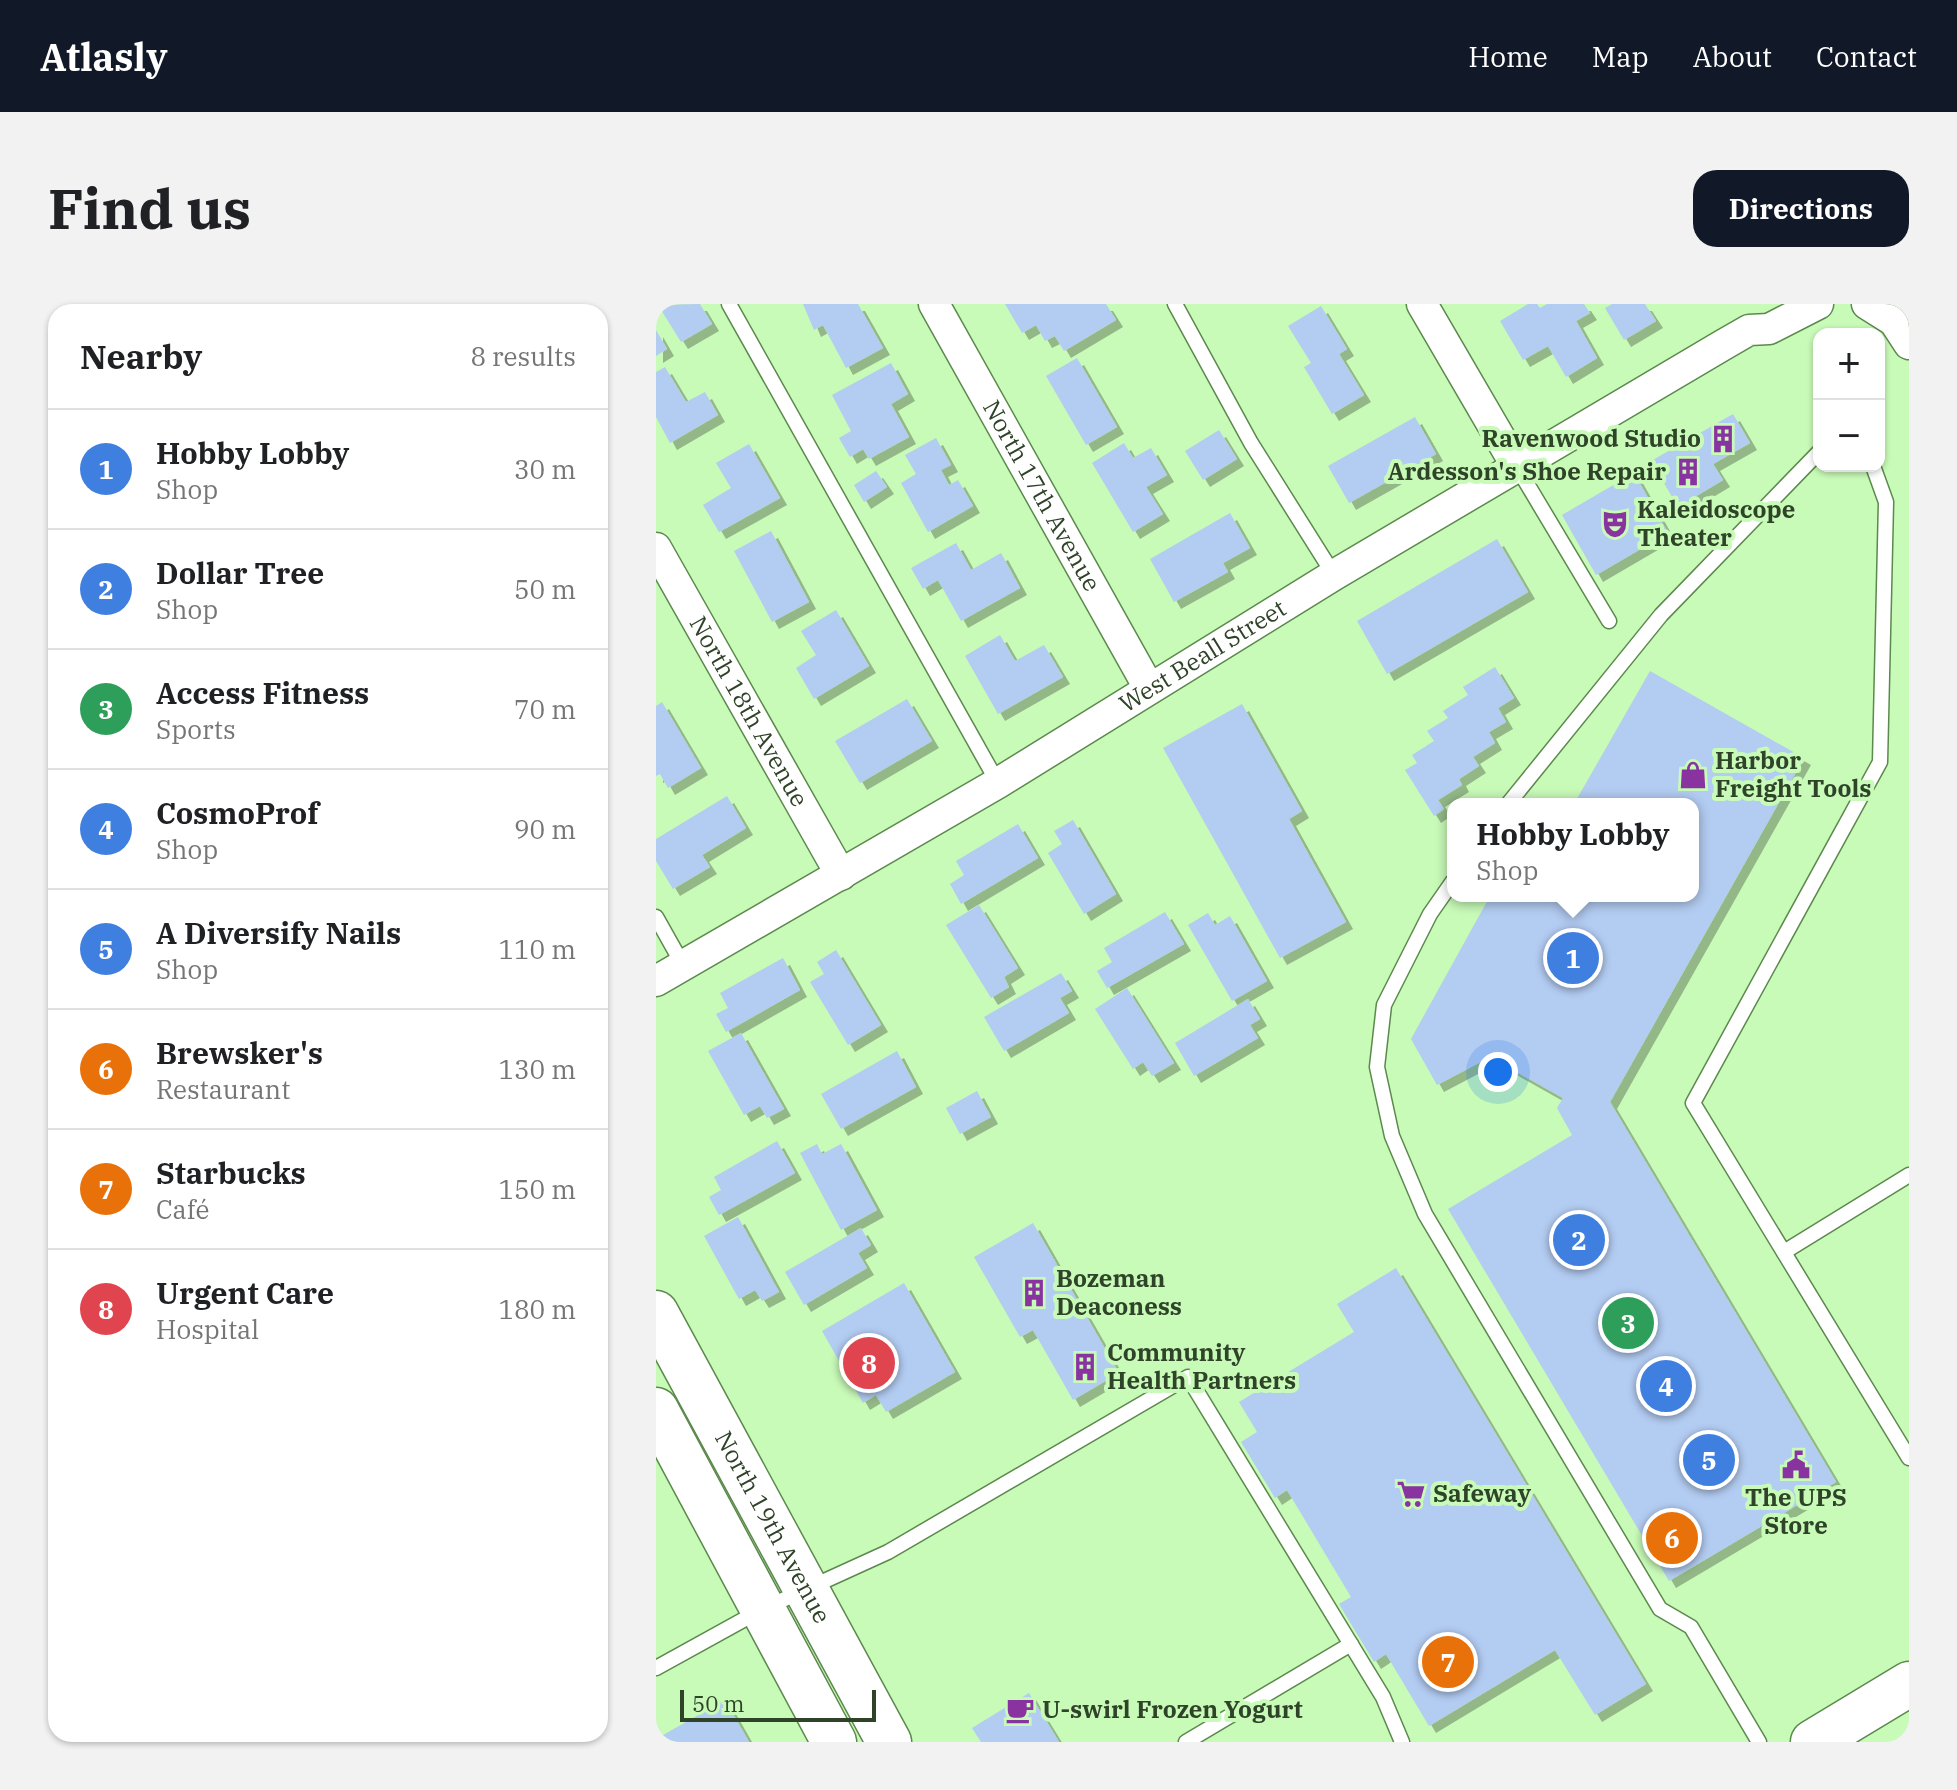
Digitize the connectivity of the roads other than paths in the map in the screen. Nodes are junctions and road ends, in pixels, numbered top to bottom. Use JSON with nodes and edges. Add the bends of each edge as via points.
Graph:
{"nodes":[{"id":1,"x":729,"y":304,"type":"edge"},
{"id":2,"x":934,"y":304,"type":"edge"},
{"id":3,"x":1175,"y":304,"type":"edge"},
{"id":4,"x":1422,"y":304,"type":"edge"},
{"id":5,"x":1771,"y":304,"type":"edge"},
{"id":6,"x":1818,"y":304,"type":"edge"},
{"id":7,"x":1867,"y":304,"type":"edge"},
{"id":8,"x":1749,"y":330,"type":"junction"},
{"id":9,"x":1909,"y":344,"type":"edge"},
{"id":10,"x":1813,"y":458,"type":"edge"},
{"id":11,"x":1517,"y":467,"type":"junction"},
{"id":12,"x":1875,"y":472,"type":"edge"},
{"id":13,"x":656,"y":548,"type":"edge"},
{"id":14,"x":1334,"y":575,"type":"junction"},
{"id":15,"x":1609,"y":621,"type":"dead end"},
{"id":16,"x":1149,"y":688,"type":"junction"},
{"id":17,"x":998,"y":783,"type":"junction"},
{"id":18,"x":1513,"y":798,"type":"edge"},
{"id":19,"x":841,"y":875,"type":"junction"},
{"id":20,"x":1447,"y":890,"type":"edge"},
{"id":21,"x":656,"y":917,"type":"edge"},
{"id":22,"x":683,"y":965,"type":"junction"},
{"id":23,"x":656,"y":981,"type":"edge"},
{"id":24,"x":1909,"y":1175,"type":"edge"},
{"id":25,"x":1784,"y":1252,"type":"junction"},
{"id":26,"x":656,"y":1313,"type":"edge"},
{"id":27,"x":656,"y":1410,"type":"edge"},
{"id":28,"x":1909,"y":1458,"type":"edge"},
{"id":29,"x":803,"y":1589,"type":"junction"},
{"id":30,"x":763,"y":1609,"type":"junction"},
{"id":31,"x":1351,"y":1644,"type":"junction"},
{"id":32,"x":656,"y":1668,"type":"edge"},
{"id":33,"x":1909,"y":1684,"type":"edge"},
{"id":34,"x":834,"y":1742,"type":"edge"},
{"id":35,"x":889,"y":1742,"type":"edge"},
{"id":36,"x":1186,"y":1742,"type":"edge"},
{"id":37,"x":1402,"y":1742,"type":"edge"},
{"id":38,"x":1759,"y":1742,"type":"edge"},
{"id":39,"x":1813,"y":1742,"type":"edge"}],
"edges":[{"from":1,"to":17,"type":"lane"},
{"from":2,"to":16,"type":"street","name":"North 17th Avenue"},
{"from":3,"to":14,"type":"lane","via":[[1251,443]]},
{"from":4,"to":11,"type":"street"},
{"from":5,"to":8,"type":"street","name":"West Beall Street"},
{"from":6,"to":8,"type":"street","name":"West Beall Street","via":[[1769,329]]},
{"from":7,"to":9,"type":"street","via":[[1894,321]]},
{"from":8,"to":11,"type":"street","name":"West Beall Street"},
{"from":10,"to":18,"type":"lane","via":[[1661,615]]},
{"from":11,"to":14,"type":"street","name":"West Beall Street"},
{"from":11,"to":15,"type":"lane"},
{"from":12,"to":25,"type":"lane","via":[[1886,502],[1880,762],[1693,1103]]},
{"from":13,"to":19,"type":"street","name":"North 18th Avenue"},
{"from":14,"to":16,"type":"street","name":"West Beall Street"},
{"from":16,"to":17,"type":"street","name":"West Beall Street"},
{"from":17,"to":19,"type":"street","name":"West Beall Street"},
{"from":19,"to":22,"type":"street","name":"West Beall Street"},
{"from":20,"to":38,"type":"lane","via":[[1384,1005],[1377,1067],[1392,1136],[1425,1214],[1660,1609],[1691,1627]]},
{"from":21,"to":22,"type":"lane"},
{"from":22,"to":23,"type":"street","name":"West Beall Street"},
{"from":24,"to":25,"type":"lane"},
{"from":25,"to":28,"type":"lane"},
{"from":26,"to":29,"type":"main road","name":"North 19th Avenue"},
{"from":27,"to":30,"type":"main road","name":"North 19th Avenue"},
{"from":29,"to":30,"type":"lane"},
{"from":29,"to":31,"type":"lane","via":[[888,1552],[1188,1377]]},
{"from":29,"to":35,"type":"main road","name":"North 19th Avenue"},
{"from":30,"to":32,"type":"lane"},
{"from":30,"to":34,"type":"main road","name":"North 19th Avenue"},
{"from":31,"to":36,"type":"lane"},
{"from":31,"to":37,"type":"lane"},
{"from":33,"to":39,"type":"main road"}]}
